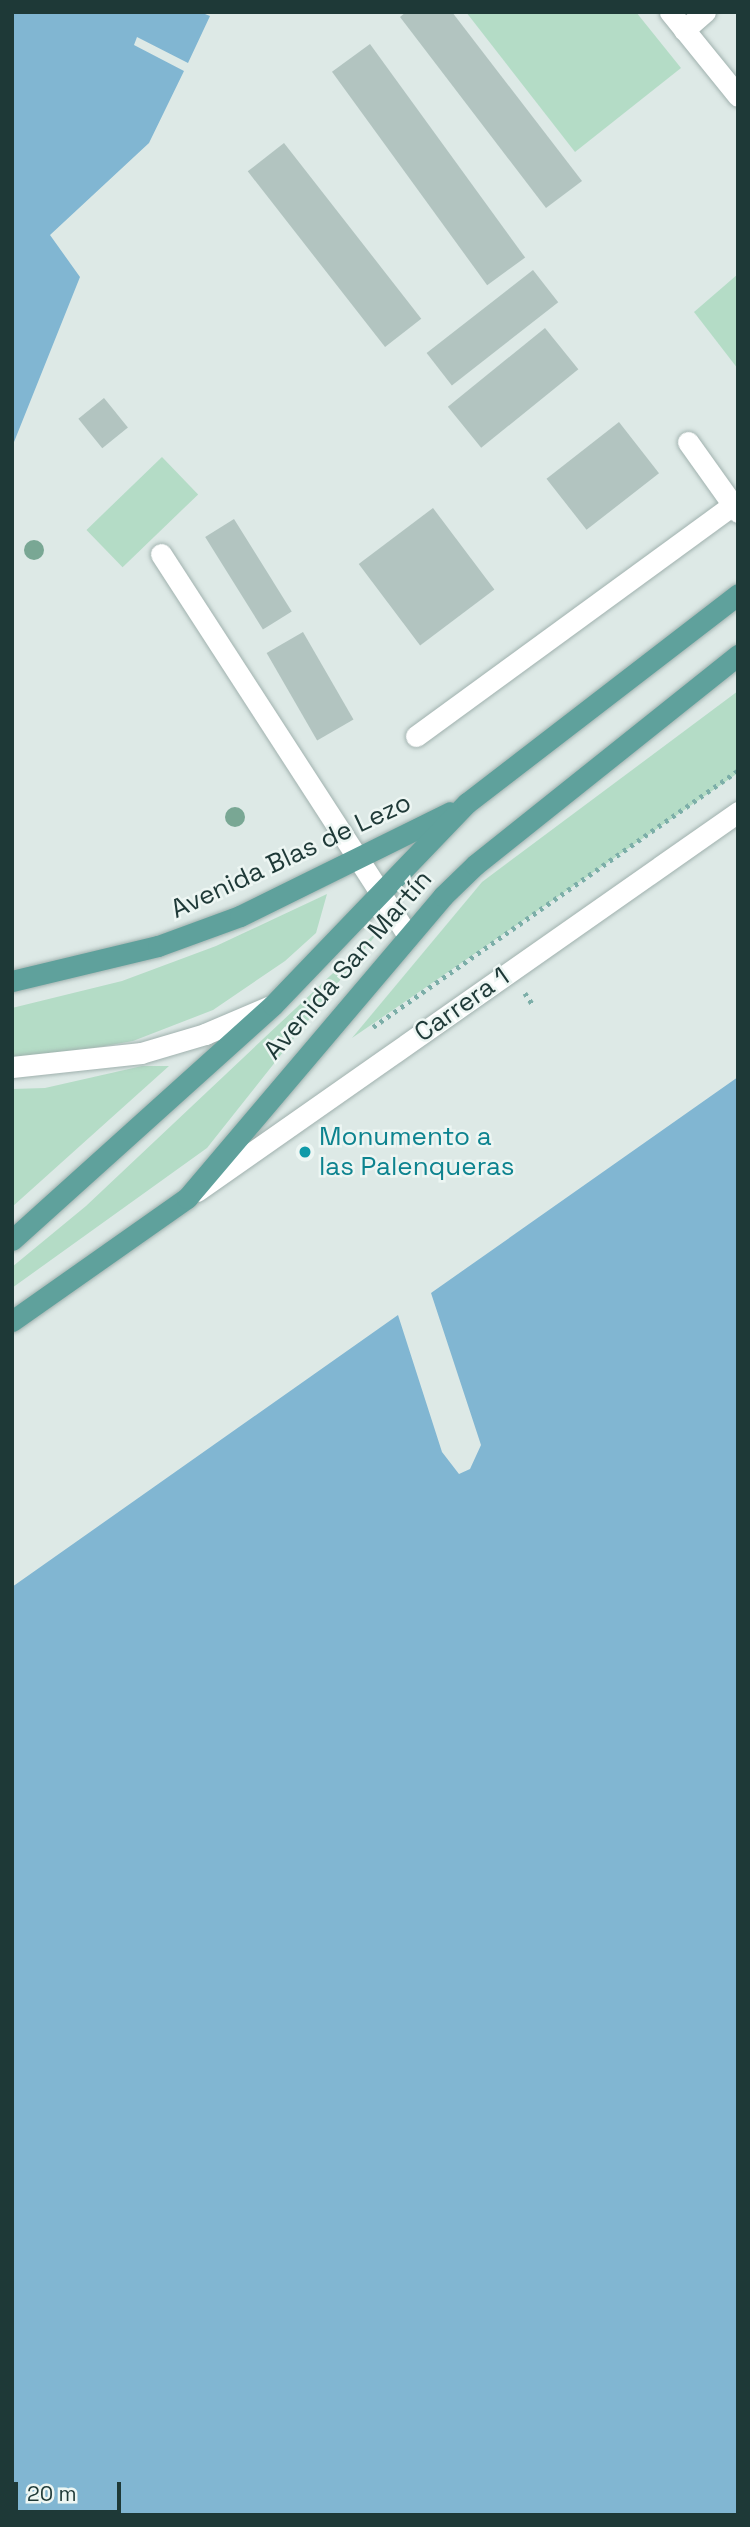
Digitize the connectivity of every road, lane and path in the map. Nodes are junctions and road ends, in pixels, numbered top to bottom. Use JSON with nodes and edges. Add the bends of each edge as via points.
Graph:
{"nodes":[{"id":1,"x":670,"y":12,"type":"edge"},
{"id":2,"x":705,"y":12,"type":"edge"},
{"id":3,"x":684,"y":30,"type":"junction"},
{"id":4,"x":738,"y":96,"type":"edge"},
{"id":5,"x":688,"y":442,"type":"dead end"},
{"id":6,"x":735,"y":509,"type":"edge"},
{"id":7,"x":161,"y":554,"type":"dead end"},
{"id":8,"x":738,"y":594,"type":"edge"},
{"id":9,"x":738,"y":654,"type":"edge"},
{"id":10,"x":416,"y":736,"type":"dead end"},
{"id":11,"x":738,"y":770,"type":"edge"},
{"id":12,"x":467,"y":803,"type":"junction"},
{"id":13,"x":738,"y":812,"type":"edge"},
{"id":14,"x":359,"y":859,"type":"junction"},
{"id":15,"x":380,"y":893,"type":"junction"},
{"id":16,"x":407,"y":934,"type":"junction"},
{"id":17,"x":12,"y":981,"type":"edge"},
{"id":18,"x":273,"y":1005,"type":"junction"},
{"id":19,"x":369,"y":1030,"type":"dead end"},
{"id":20,"x":12,"y":1067,"type":"edge"},
{"id":21,"x":187,"y":1198,"type":"junction"},
{"id":22,"x":12,"y":1240,"type":"edge"},
{"id":23,"x":12,"y":1321,"type":"edge"}],
"edges":[{"from":1,"to":3,"type":"street"},
{"from":2,"to":3,"type":"street"},
{"from":3,"to":4,"type":"street"},
{"from":5,"to":6,"type":"street"},
{"from":6,"to":10,"type":"street"},
{"from":7,"to":14,"type":"street"},
{"from":8,"to":12,"type":"main road","name":"Avenida San Martín"},
{"from":9,"to":16,"type":"main road","name":"Avenida San Martín","via":[[475,864]]},
{"from":11,"to":19,"type":"path"},
{"from":12,"to":14,"type":"main road","name":"Avenida Blas de Lezo"},
{"from":12,"to":15,"type":"main road","name":"Avenida San Martín"},
{"from":13,"to":21,"type":"street","name":"Carrera 1"},
{"from":14,"to":15,"type":"street"},
{"from":14,"to":17,"type":"main road","name":"Avenida Blas de Lezo","via":[[240,916],[158,946]]},
{"from":15,"to":16,"type":"street"},
{"from":15,"to":18,"type":"main road","name":"Avenida San Martín"},
{"from":16,"to":21,"type":"main road","name":"Avenida San Martín"},
{"from":18,"to":20,"type":"street","via":[[205,1034],[141,1054]]},
{"from":18,"to":22,"type":"main road","name":"Avenida San Martín"},
{"from":21,"to":23,"type":"main road","name":"Avenida San Martín"}]}
